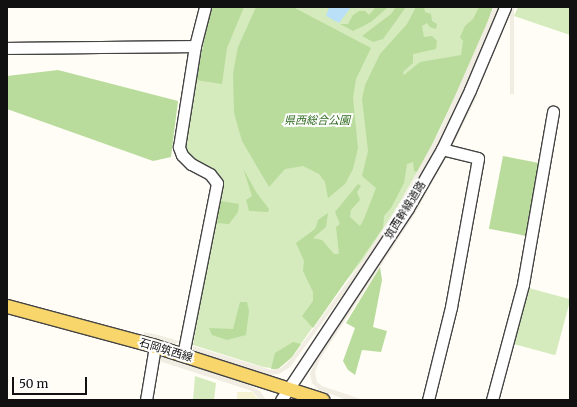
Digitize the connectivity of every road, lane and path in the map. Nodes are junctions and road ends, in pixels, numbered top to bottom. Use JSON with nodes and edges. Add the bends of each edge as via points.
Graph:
{"nodes":[{"id":1,"x":206,"y":7,"type":"edge"},
{"id":2,"x":505,"y":7,"type":"edge"},
{"id":3,"x":195,"y":46,"type":"junction"},
{"id":4,"x":7,"y":48,"type":"edge"},
{"id":5,"x":552,"y":112,"type":"dead end"},
{"id":6,"x":442,"y":149,"type":"junction"},
{"id":7,"x":7,"y":306,"type":"edge"},
{"id":8,"x":155,"y":346,"type":"junction"},
{"id":9,"x":183,"y":355,"type":"junction"},
{"id":10,"x":284,"y":394,"type":"edge"},
{"id":11,"x":146,"y":400,"type":"edge"},
{"id":12,"x":323,"y":400,"type":"edge"},
{"id":13,"x":428,"y":400,"type":"edge"},
{"id":14,"x":492,"y":400,"type":"edge"}],
"edges":[{"from":1,"to":3,"type":"street"},
{"from":2,"to":6,"type":"street","name":"筑西幹線道路"},
{"from":3,"to":4,"type":"street"},
{"from":3,"to":9,"type":"street","via":[[179,147],[182,155],[191,164],[210,174],[217,183]]},
{"from":5,"to":14,"type":"street","via":[[523,284]]},
{"from":6,"to":10,"type":"street","name":"筑西幹線道路","via":[[408,208]]},
{"from":6,"to":13,"type":"street","via":[[478,158],[451,307]]},
{"from":7,"to":8,"type":"main road","name":"石岡筑西線"},
{"from":8,"to":9,"type":"main road","name":"石岡筑西線"},
{"from":8,"to":11,"type":"street"},
{"from":9,"to":10,"type":"main road","name":"石岡筑西線"},
{"from":10,"to":12,"type":"main road","name":"石岡筑西線"}]}
